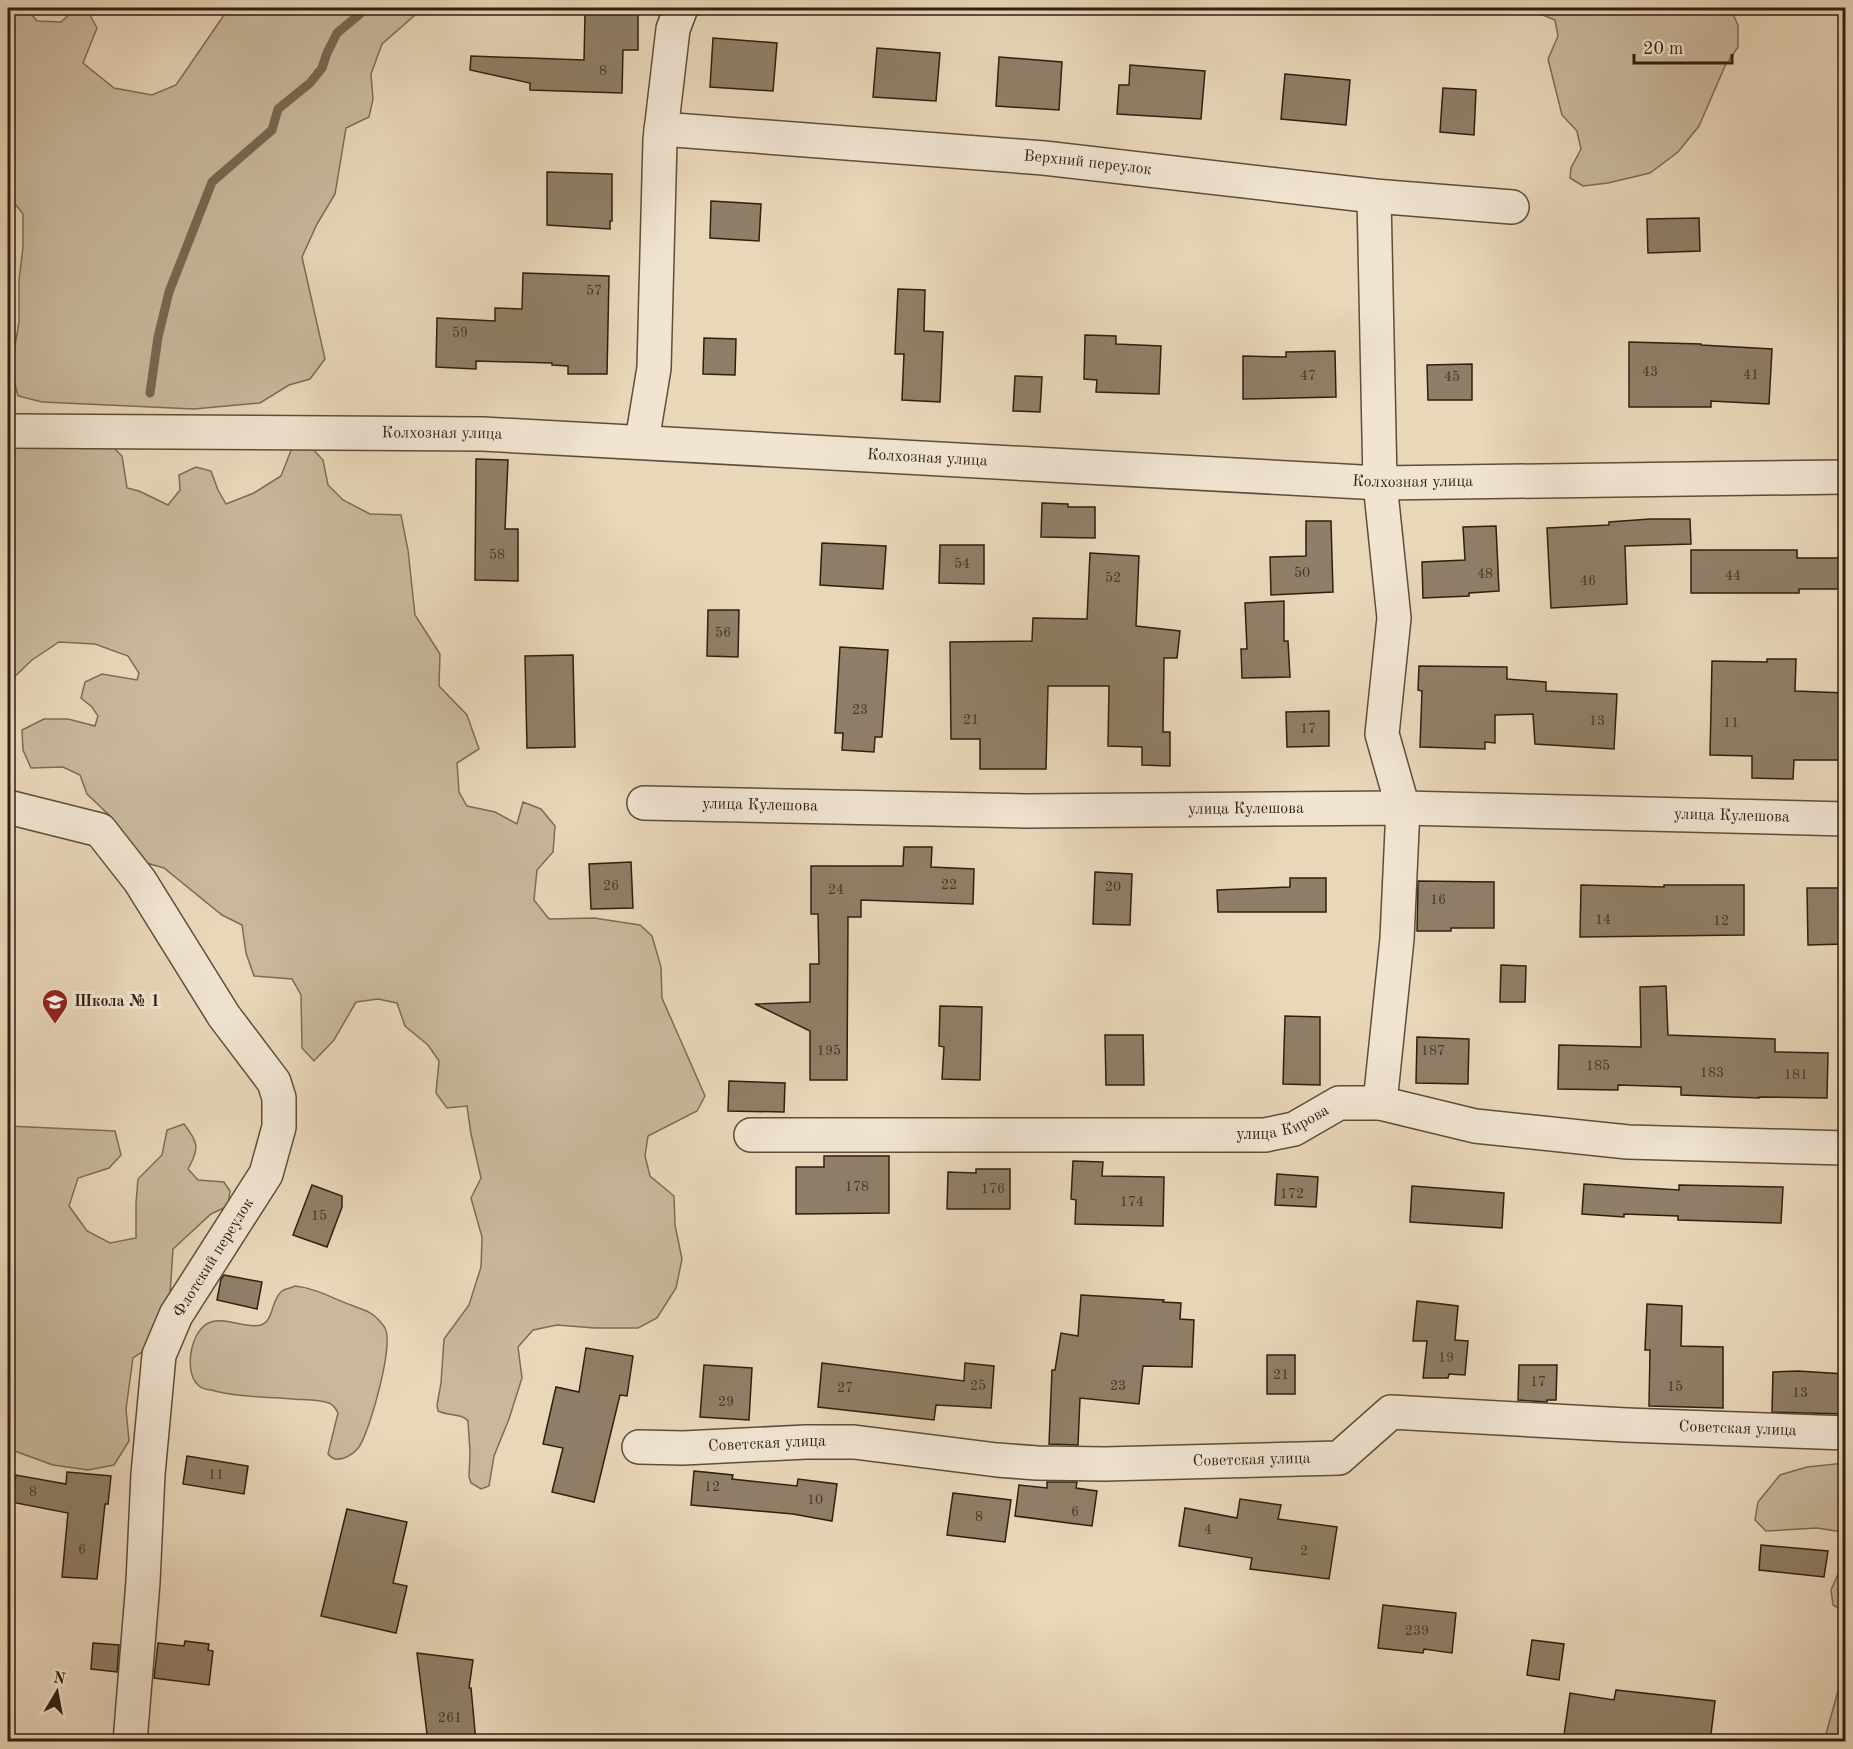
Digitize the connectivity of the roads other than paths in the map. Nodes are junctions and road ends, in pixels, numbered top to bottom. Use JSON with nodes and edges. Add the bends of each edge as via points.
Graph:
{"nodes":[{"id":1,"x":681,"y":8,"type":"edge"},
{"id":2,"x":661,"y":129,"type":"junction"},
{"id":3,"x":1374,"y":196,"type":"junction"},
{"id":4,"x":1512,"y":207,"type":"dead end"},
{"id":5,"x":8,"y":431,"type":"edge"},
{"id":6,"x":642,"y":441,"type":"junction"},
{"id":7,"x":1845,"y":477,"type":"edge"},
{"id":8,"x":1380,"y":483,"type":"junction"},
{"id":9,"x":644,"y":803,"type":"dead end"},
{"id":10,"x":8,"y":807,"type":"edge"},
{"id":11,"x":1403,"y":807,"type":"junction"},
{"id":12,"x":1845,"y":819,"type":"edge"},
{"id":13,"x":1380,"y":1103,"type":"junction"},
{"id":14,"x":751,"y":1135,"type":"dead end"},
{"id":15,"x":1845,"y":1148,"type":"edge"},
{"id":16,"x":1845,"y":1433,"type":"edge"},
{"id":17,"x":639,"y":1447,"type":"dead end"},
{"id":18,"x":130,"y":1742,"type":"edge"}],
"edges":[{"from":1,"to":2,"type":"street","via":[[673,28]]},
{"from":2,"to":3,"type":"street","name":"Верхний переулок","via":[[1044,158]]},
{"from":2,"to":6,"type":"street","via":[[654,368]]},
{"from":3,"to":4,"type":"street","name":"Верхний переулок"},
{"from":3,"to":8,"type":"street"},
{"from":5,"to":6,"type":"street","name":"Колхозная улица","via":[[483,434]]},
{"from":6,"to":8,"type":"street","name":"Колхозная улица"},
{"from":7,"to":8,"type":"street","name":"Колхозная улица"},
{"from":8,"to":11,"type":"street","via":[[1394,618],[1382,734]]},
{"from":9,"to":11,"type":"street","name":"улица Кулешова","via":[[1025,811]]},
{"from":10,"to":18,"type":"street","name":"Флотский переулок","via":[[100,830],[140,881],[224,1016],[274,1082],[279,1098],[279,1127],[266,1174],[176,1315],[159,1355]]},
{"from":11,"to":12,"type":"street","name":"улица Кулешова"},
{"from":11,"to":13,"type":"street","via":[[1397,939]]},
{"from":13,"to":14,"type":"street","name":"улица Кирова","via":[[1339,1103],[1294,1129],[1265,1135]]},
{"from":13,"to":15,"type":"street","name":"улица Кирова","via":[[1475,1126],[1628,1142]]},
{"from":16,"to":17,"type":"street","name":"Советская улица","via":[[1390,1412],[1338,1458],[1037,1463],[854,1442]]}]}
